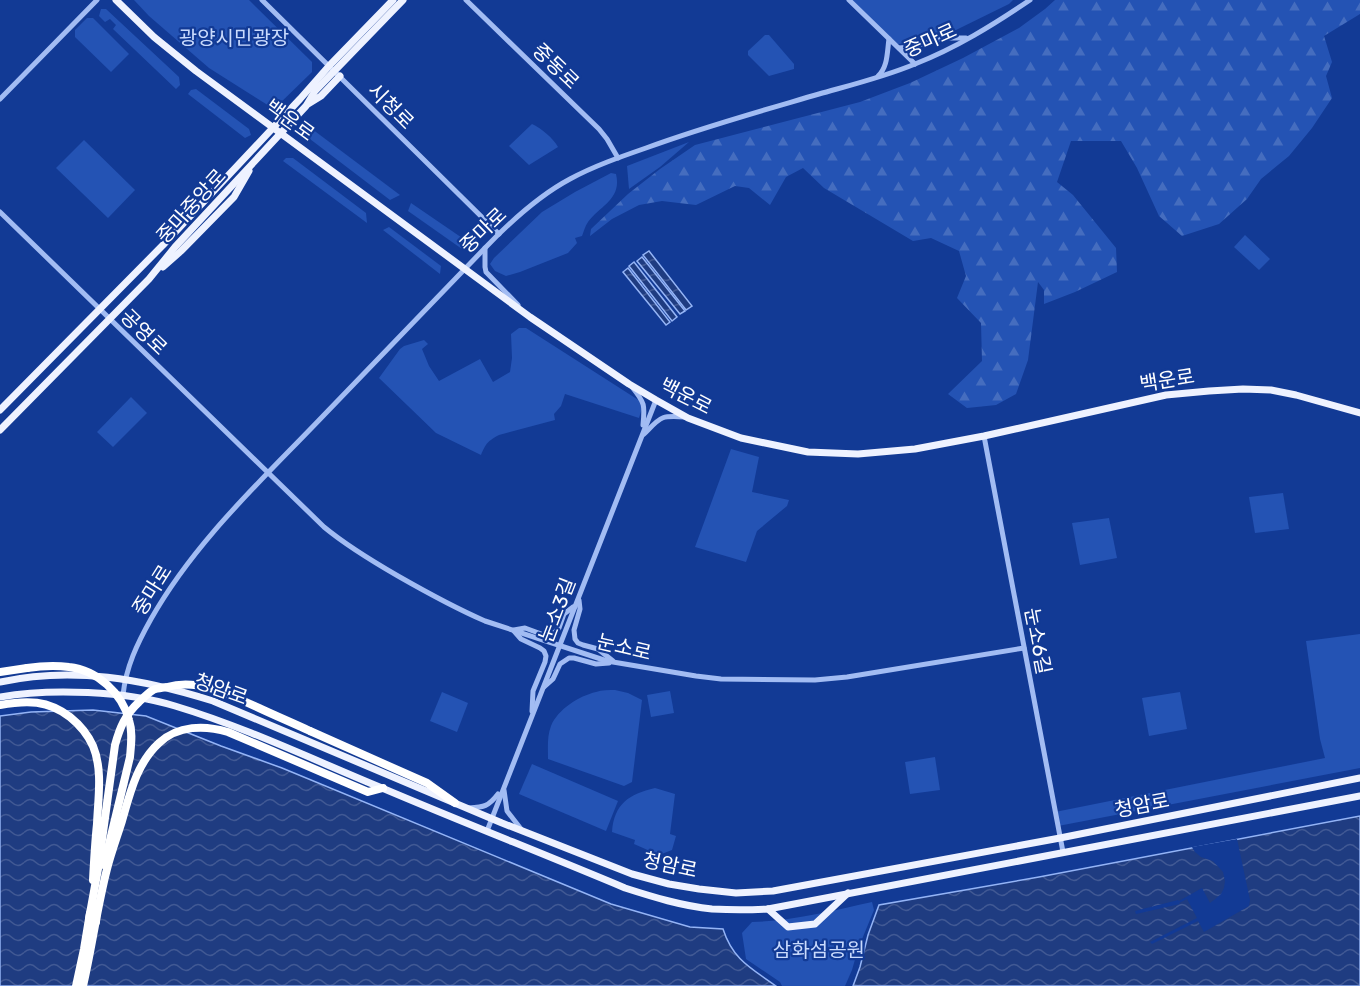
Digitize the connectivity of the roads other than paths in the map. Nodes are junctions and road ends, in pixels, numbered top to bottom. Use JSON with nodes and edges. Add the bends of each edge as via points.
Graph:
{"nodes":[{"id":1,"x":97,"y":0,"type":"edge"},
{"id":2,"x":116,"y":0,"type":"edge"},
{"id":3,"x":262,"y":0,"type":"edge"},
{"id":4,"x":393,"y":0,"type":"edge"},
{"id":5,"x":403,"y":0,"type":"edge"},
{"id":6,"x":466,"y":0,"type":"edge"},
{"id":7,"x":849,"y":0,"type":"edge"},
{"id":8,"x":1030,"y":0,"type":"edge"},
{"id":9,"x":970,"y":38,"type":"junction"},
{"id":10,"x":889,"y":39,"type":"junction"},
{"id":11,"x":915,"y":64,"type":"junction"},
{"id":12,"x":334,"y":71,"type":"junction"},
{"id":13,"x":875,"y":78,"type":"junction"},
{"id":14,"x":0,"y":99,"type":"edge"},
{"id":15,"x":272,"y":127,"type":"junction"},
{"id":16,"x":279,"y":133,"type":"junction"},
{"id":17,"x":618,"y":158,"type":"junction"},
{"id":18,"x":0,"y":212,"type":"edge"},
{"id":19,"x":499,"y":234,"type":"junction"},
{"id":20,"x":486,"y":248,"type":"junction"},
{"id":21,"x":465,"y":269,"type":"junction"},
{"id":22,"x":99,"y":309,"type":"junction"},
{"id":23,"x":530,"y":317,"type":"junction"},
{"id":24,"x":109,"y":319,"type":"junction"},
{"id":25,"x":629,"y":384,"type":"junction"},
{"id":26,"x":656,"y":400,"type":"junction"},
{"id":27,"x":0,"y":410,"type":"edge"},
{"id":28,"x":1360,"y":413,"type":"edge"},
{"id":29,"x":688,"y":418,"type":"junction"},
{"id":30,"x":0,"y":430,"type":"edge"},
{"id":31,"x":643,"y":433,"type":"junction"},
{"id":32,"x":984,"y":436,"type":"junction"},
{"id":33,"x":268,"y":473,"type":"junction"},
{"id":34,"x":578,"y":597,"type":"junction"},
{"id":35,"x":575,"y":606,"type":"junction"},
{"id":36,"x":512,"y":630,"type":"junction"},
{"id":37,"x":559,"y":645,"type":"junction"},
{"id":38,"x":1024,"y":648,"type":"junction"},
{"id":39,"x":615,"y":663,"type":"junction"},
{"id":40,"x":0,"y":672,"type":"edge"},
{"id":41,"x":124,"y":680,"type":"junction"},
{"id":42,"x":0,"y":682,"type":"edge"},
{"id":43,"x":543,"y":688,"type":"junction"},
{"id":44,"x":123,"y":695,"type":"junction"},
{"id":45,"x":0,"y":697,"type":"edge"},
{"id":46,"x":0,"y":705,"type":"edge"},
{"id":47,"x":532,"y":716,"type":"junction"},
{"id":48,"x":1360,"y":778,"type":"edge"},
{"id":49,"x":383,"y":788,"type":"junction"},
{"id":50,"x":503,"y":788,"type":"junction"},
{"id":51,"x":1360,"y":796,"type":"edge"},
{"id":52,"x":455,"y":803,"type":"junction"},
{"id":53,"x":467,"y":808,"type":"junction"},
{"id":54,"x":491,"y":818,"type":"junction"},
{"id":55,"x":487,"y":831,"type":"junction"},
{"id":56,"x":523,"y":831,"type":"junction"},
{"id":57,"x":1060,"y":838,"type":"junction"},
{"id":58,"x":1063,"y":852,"type":"junction"},
{"id":59,"x":849,"y":893,"type":"junction"},
{"id":60,"x":768,"y":909,"type":"junction"},
{"id":61,"x":92,"y":920,"type":"junction"},
{"id":62,"x":76,"y":986,"type":"edge"},
{"id":63,"x":83,"y":986,"type":"edge"}],
"edges":[{"from":1,"to":14,"type":"street"},
{"from":2,"to":15,"type":"main road","name":"백운로","via":[[180,58]]},
{"from":3,"to":12,"type":"street","name":"시청로"},
{"from":4,"to":12,"type":"main road","name":"중마중앙로"},
{"from":5,"to":12,"type":"main road","name":"중마중앙로"},
{"from":6,"to":17,"type":"street","name":"중동로","via":[[599,129]]},
{"from":7,"to":10,"type":"street"},
{"from":8,"to":9,"type":"street","name":"중마로"},
{"from":9,"to":10,"type":"street","via":[[945,38],[899,48]]},
{"from":9,"to":11,"type":"street","name":"중마로"},
{"from":10,"to":11,"type":"street"},
{"from":10,"to":13,"type":"street","via":[[883,72]]},
{"from":11,"to":13,"type":"street","name":"중마로"},
{"from":12,"to":15,"type":"main road","name":"중마중앙로"},
{"from":12,"to":16,"type":"main road","name":"중마중앙로"},
{"from":12,"to":19,"type":"street","name":"시청로"},
{"from":13,"to":17,"type":"street","name":"중마로","via":[[689,132]]},
{"from":15,"to":16,"type":"main road","name":"백운로"},
{"from":15,"to":22,"type":"main road","name":"중마중앙로"},
{"from":16,"to":21,"type":"main road","name":"백운로"},
{"from":16,"to":24,"type":"main road","name":"중마중앙로","via":[[256,159],[234,197]]},
{"from":17,"to":19,"type":"street","name":"중마로","via":[[568,180]]},
{"from":18,"to":22,"type":"street","name":"공영로"},
{"from":19,"to":20,"type":"street","name":"중마로"},
{"from":20,"to":21,"type":"street","name":"중마로"},
{"from":20,"to":23,"type":"street","via":[[486,273]]},
{"from":21,"to":23,"type":"main road","name":"백운로"},
{"from":21,"to":33,"type":"street","name":"중마로"},
{"from":22,"to":24,"type":"street","name":"공영로"},
{"from":22,"to":27,"type":"main road","name":"중마중앙로"},
{"from":23,"to":25,"type":"main road","name":"백운로"},
{"from":24,"to":30,"type":"main road"},
{"from":24,"to":33,"type":"street","name":"공영로"},
{"from":25,"to":26,"type":"main road","name":"백운로"},
{"from":25,"to":31,"type":"street","via":[[642,399]]},
{"from":26,"to":29,"type":"main road","name":"백운로"},
{"from":26,"to":31,"type":"street","name":"눈소3길"},
{"from":28,"to":32,"type":"main road","name":"백운로","via":[[1271,390],[1209,391],[1166,395]]},
{"from":29,"to":31,"type":"street","via":[[660,418]]},
{"from":29,"to":32,"type":"main road","name":"백운로","via":[[741,438],[808,452],[886,452]]},
{"from":31,"to":34,"type":"street","name":"눈소3길"},
{"from":32,"to":38,"type":"street","name":"눈소6길"},
{"from":33,"to":36,"type":"street","name":"눈소로","via":[[324,527],[359,553],[431,595]]},
{"from":33,"to":41,"type":"street","name":"중마로","via":[[176,578],[140,637]]},
{"from":34,"to":35,"type":"street","name":"눈소3길"},
{"from":34,"to":39,"type":"street","via":[[575,639],[598,649]]},
{"from":35,"to":36,"type":"street","via":[[564,615],[554,633]]},
{"from":35,"to":37,"type":"street","name":"눈소3길"},
{"from":36,"to":37,"type":"street","name":"눈소로"},
{"from":36,"to":47,"type":"street","via":[[546,656],[533,691]]},
{"from":37,"to":39,"type":"street","name":"눈소로"},
{"from":37,"to":43,"type":"street","name":"눈소3길"},
{"from":38,"to":39,"type":"street","name":"눈소로","via":[[815,680],[721,679]]},
{"from":38,"to":57,"type":"street","name":"눈소6길"},
{"from":39,"to":43,"type":"street","via":[[596,664],[569,658]]},
{"from":40,"to":61,"type":"highway","bridge":true,"via":[[59,666],[90,673],[111,688],[129,719],[130,757]]},
{"from":41,"to":42,"type":"main road","name":"청암로","via":[[54,675]]},
{"from":41,"to":44,"type":"street","name":"중마로"},
{"from":41,"to":52,"type":"main road","name":"청암로","via":[[213,701]]},
{"from":43,"to":47,"type":"street","name":"눈소3길"},
{"from":44,"to":45,"type":"main road","name":"청암로","via":[[69,692]]},
{"from":44,"to":49,"type":"main road","name":"청암로","via":[[174,705]]},
{"from":46,"to":61,"type":"highway","bridge":true,"via":[[31,701],[48,705],[77,724],[93,746],[99,789]]},
{"from":47,"to":50,"type":"street","name":"눈소3길"},
{"from":48,"to":57,"type":"main road","name":"청암로"},
{"from":49,"to":55,"type":"main road","name":"청암로"},
{"from":49,"to":61,"type":"highway","bridge":true,"via":[[368,792],[228,732],[202,727],[178,732],[160,742],[140,769]]},
{"from":50,"to":53,"type":"street","via":[[490,804]]},
{"from":50,"to":54,"type":"street","name":"눈소3길"},
{"from":50,"to":56,"type":"street","via":[[507,811]]},
{"from":51,"to":58,"type":"main road","name":"청암로"},
{"from":52,"to":53,"type":"main road","name":"청암로"},
{"from":52,"to":61,"type":"highway","bridge":true,"via":[[427,783],[211,688],[177,684],[153,690],[129,711],[118,731]]},
{"from":53,"to":54,"type":"main road","name":"청암로"},
{"from":54,"to":55,"type":"street","name":"눈소3길"},
{"from":54,"to":56,"type":"main road","name":"청암로"},
{"from":55,"to":60,"type":"main road","name":"청암로","via":[[660,899],[712,909]]},
{"from":56,"to":57,"type":"main road","name":"청암로","via":[[632,874],[669,884],[736,893],[773,891]]},
{"from":57,"to":58,"type":"street","name":"눈소6길"},
{"from":58,"to":59,"type":"main road","name":"청암로"},
{"from":59,"to":60,"type":"main road","name":"청암로"},
{"from":59,"to":60,"type":"main road","via":[[815,924],[788,927]]},
{"from":61,"to":62,"type":"highway"},
{"from":61,"to":63,"type":"highway"}]}
